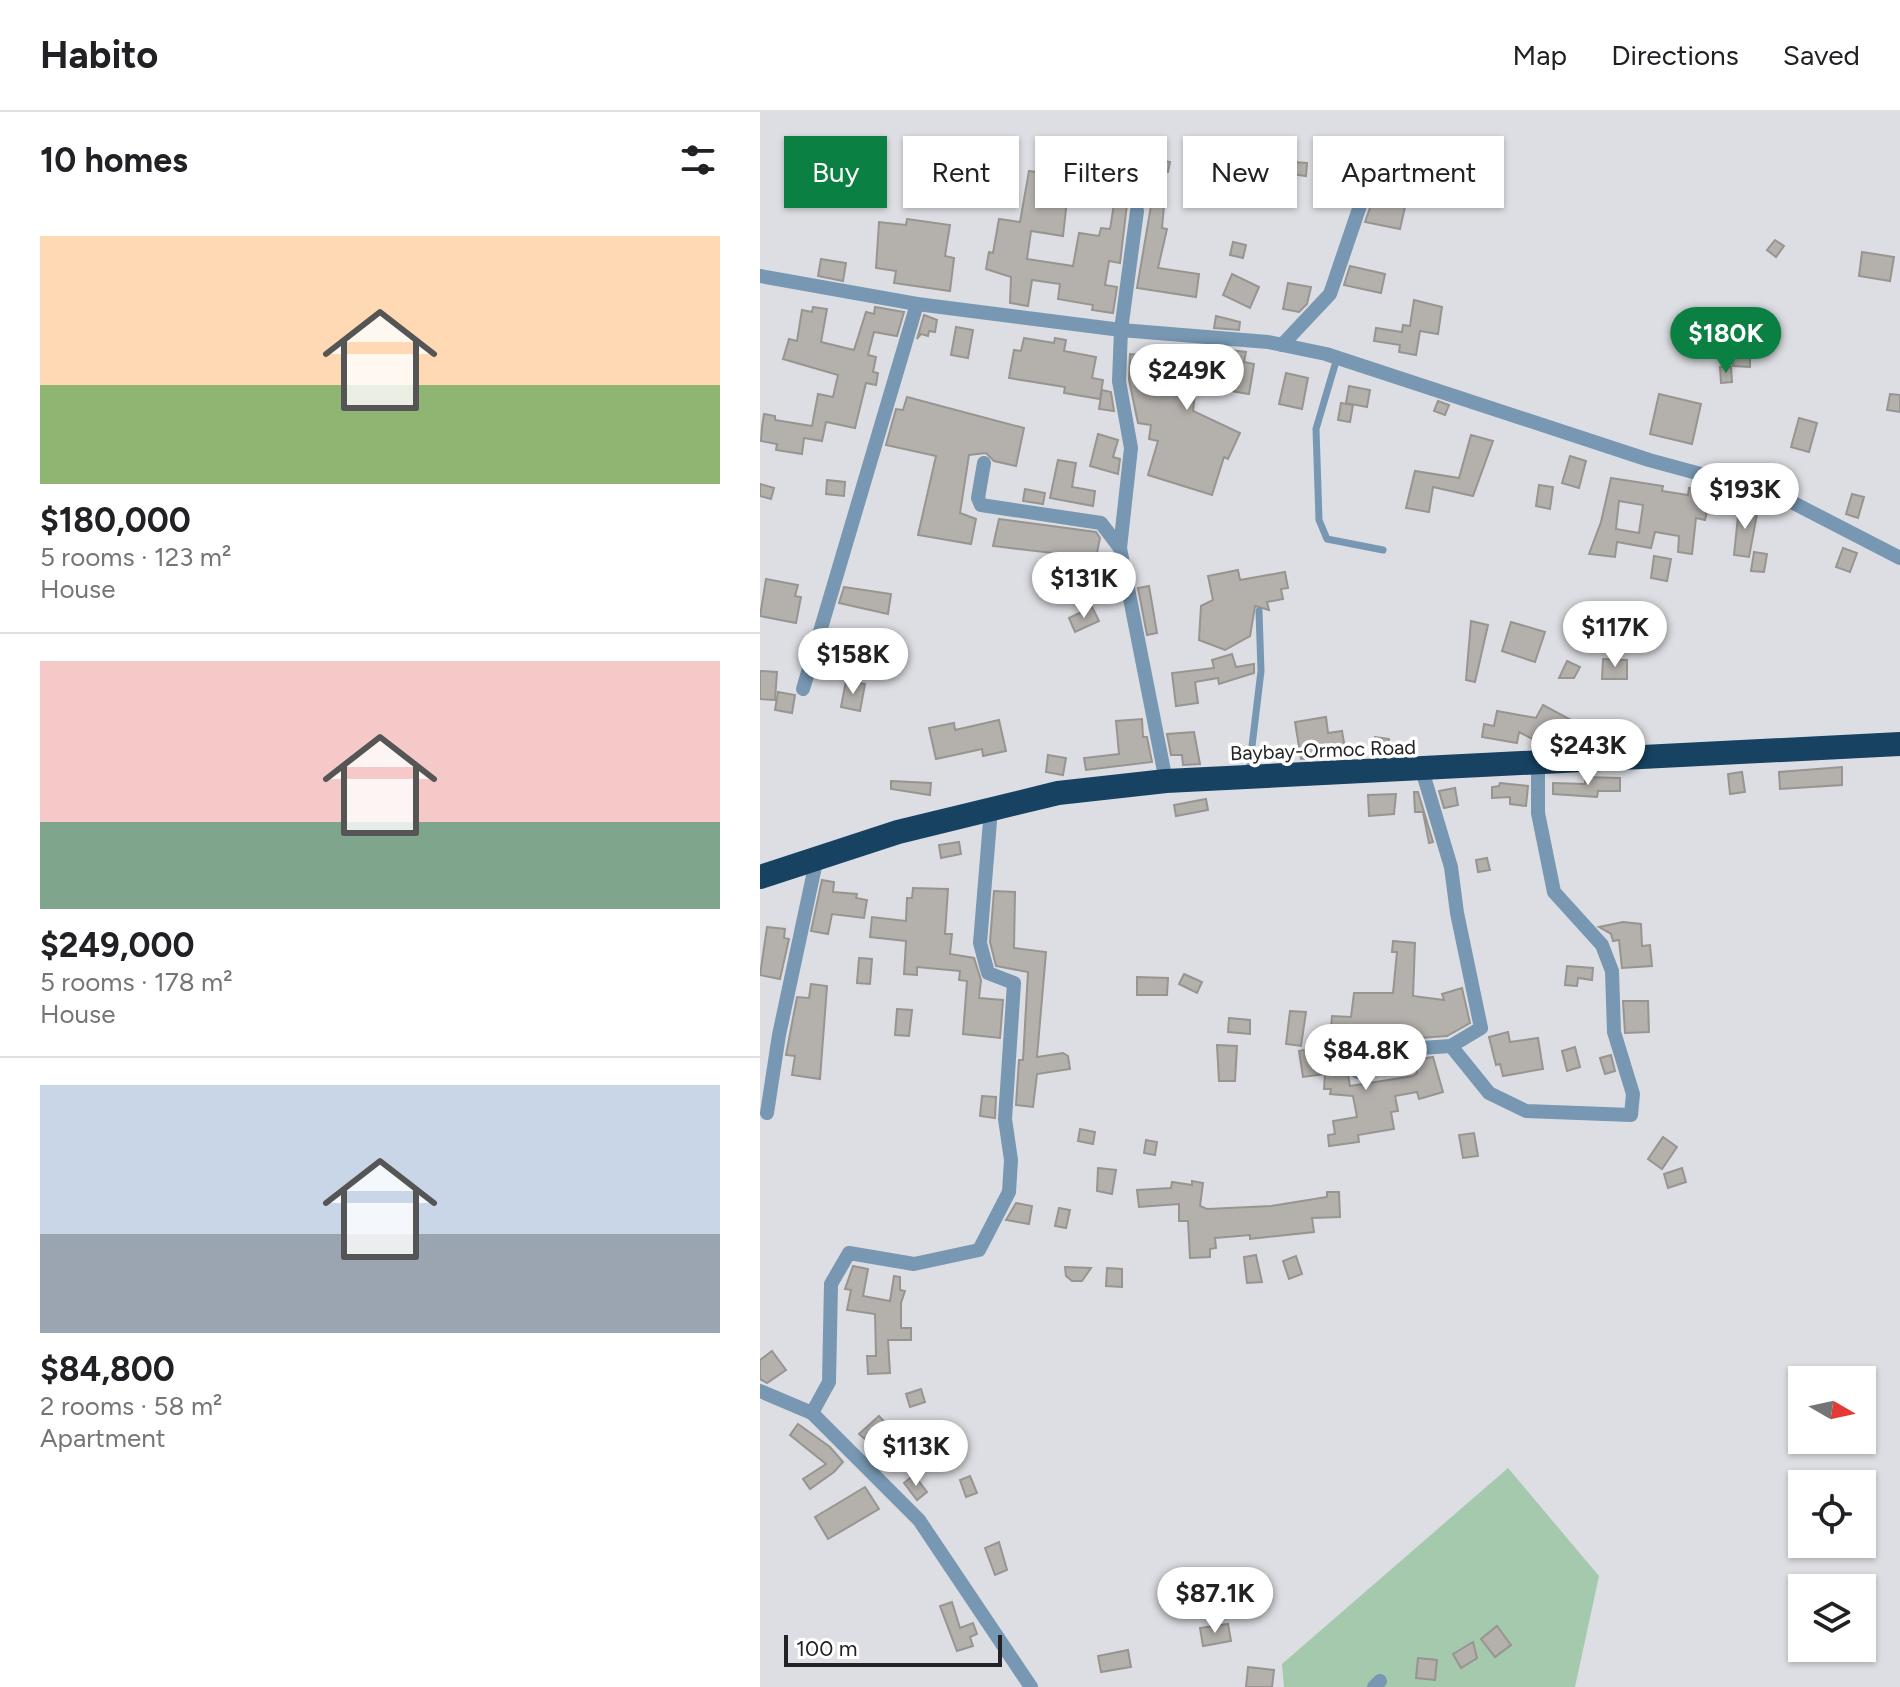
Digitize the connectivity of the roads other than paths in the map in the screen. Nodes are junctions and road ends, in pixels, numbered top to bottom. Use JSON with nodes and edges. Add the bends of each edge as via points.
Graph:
{"nodes":[{"id":1,"x":1359,"y":208,"type":"edge"},
{"id":2,"x":1137,"y":211,"type":"dead end"},
{"id":3,"x":760,"y":276,"type":"edge"},
{"id":4,"x":917,"y":304,"type":"junction"},
{"id":5,"x":1121,"y":330,"type":"junction"},
{"id":6,"x":1282,"y":345,"type":"junction"},
{"id":7,"x":1337,"y":358,"type":"junction"},
{"id":8,"x":984,"y":463,"type":"dead end"},
{"id":9,"x":1120,"y":548,"type":"junction"},
{"id":10,"x":1383,"y":550,"type":"dead end"},
{"id":11,"x":1900,"y":558,"type":"edge"},
{"id":12,"x":1259,"y":611,"type":"dead end"},
{"id":13,"x":803,"y":689,"type":"dead end"},
{"id":14,"x":1900,"y":744,"type":"edge"},
{"id":15,"x":1538,"y":762,"type":"junction"},
{"id":16,"x":1422,"y":770,"type":"junction"},
{"id":17,"x":1248,"y":777,"type":"junction"},
{"id":18,"x":1166,"y":781,"type":"junction"},
{"id":19,"x":991,"y":809,"type":"junction"},
{"id":20,"x":816,"y":862,"type":"junction"},
{"id":21,"x":760,"y":877,"type":"edge"},
{"id":22,"x":1451,"y":1046,"type":"junction"},
{"id":23,"x":1358,"y":1072,"type":"dead end"},
{"id":24,"x":767,"y":1113,"type":"dead end"},
{"id":25,"x":760,"y":1391,"type":"edge"},
{"id":26,"x":812,"y":1413,"type":"junction"},
{"id":27,"x":1031,"y":1687,"type":"edge"}],
"edges":[{"from":1,"to":6,"type":"street","via":[[1330,294]]},
{"from":2,"to":5,"type":"street"},
{"from":3,"to":4,"type":"street"},
{"from":4,"to":5,"type":"street"},
{"from":4,"to":13,"type":"street"},
{"from":5,"to":6,"type":"street"},
{"from":5,"to":9,"type":"street","via":[[1119,381],[1131,448]]},
{"from":6,"to":7,"type":"street"},
{"from":7,"to":10,"type":"lane","via":[[1316,429],[1319,520],[1327,539]]},
{"from":7,"to":11,"type":"street","via":[[1649,460],[1778,495]]},
{"from":8,"to":9,"type":"street","via":[[981,505],[1101,523]]},
{"from":9,"to":18,"type":"street"},
{"from":12,"to":17,"type":"lane","via":[[1261,671]]},
{"from":14,"to":15,"type":"highway","name":"Baybay-Ormoc Road"},
{"from":15,"to":16,"type":"highway","name":"Baybay-Ormoc Road"},
{"from":15,"to":22,"type":"street","via":[[1538,813],[1554,892],[1602,945],[1612,971],[1614,1032],[1633,1094],[1631,1115],[1526,1111],[1489,1093]]},
{"from":16,"to":17,"type":"highway","name":"Baybay-Ormoc Road"},
{"from":16,"to":22,"type":"street","via":[[1451,867],[1481,1028]]},
{"from":17,"to":18,"type":"highway","name":"Baybay-Ormoc Road"},
{"from":18,"to":19,"type":"highway","name":"Baybay-Ormoc Road","via":[[1058,793]]},
{"from":19,"to":20,"type":"highway","name":"Baybay-Ormoc Road","via":[[898,832]]},
{"from":19,"to":26,"type":"street","via":[[980,943],[988,973],[1014,983],[1005,1119],[1009,1192],[979,1250],[914,1264],[849,1253],[831,1284],[829,1382]]},
{"from":20,"to":21,"type":"highway","name":"Baybay-Ormoc Road"},
{"from":20,"to":24,"type":"street"},
{"from":22,"to":23,"type":"street","via":[[1391,1055]]},
{"from":25,"to":26,"type":"street"},
{"from":26,"to":27,"type":"street","via":[[919,1520]]}]}
